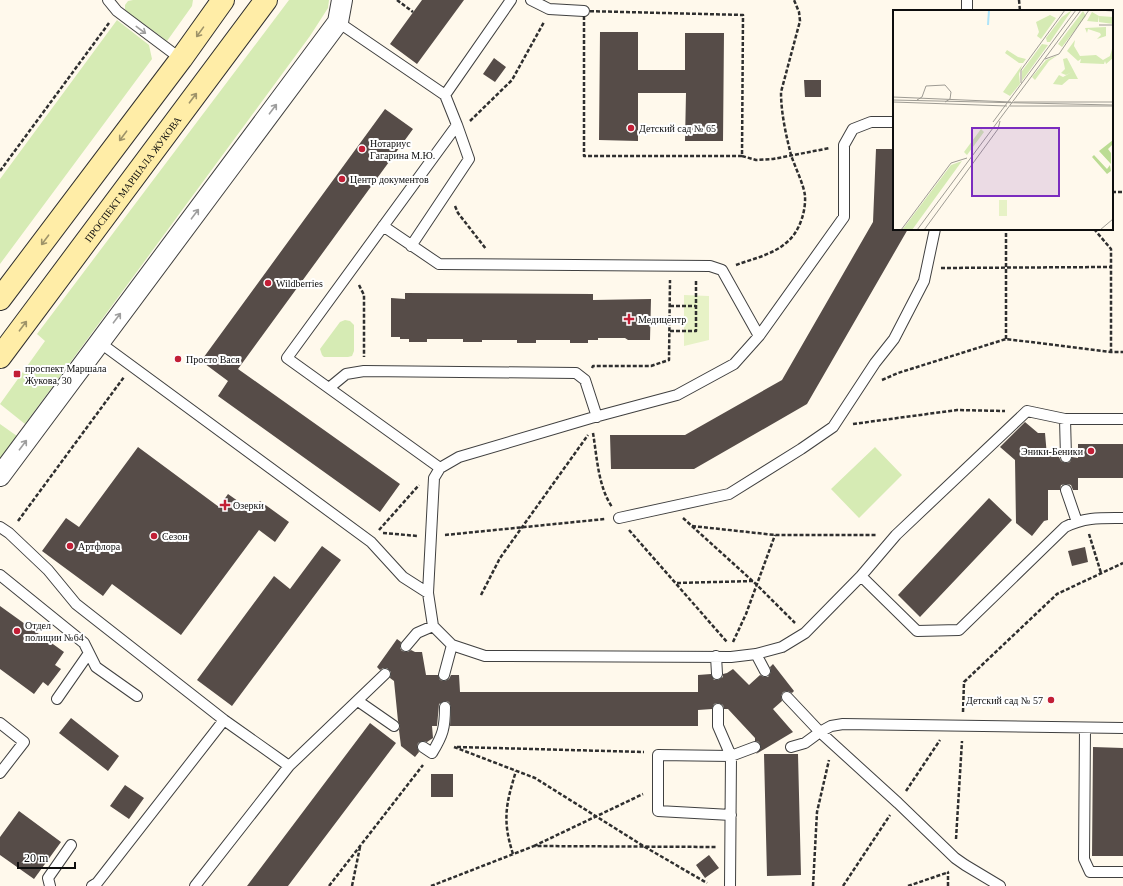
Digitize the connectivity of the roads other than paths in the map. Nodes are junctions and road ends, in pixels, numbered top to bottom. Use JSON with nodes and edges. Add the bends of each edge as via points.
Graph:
{"nodes":[{"id":1,"x":108,"y":0,"type":"edge"},
{"id":2,"x":223,"y":0,"type":"edge"},
{"id":3,"x":266,"y":0,"type":"edge"},
{"id":4,"x":342,"y":0,"type":"edge"},
{"id":5,"x":511,"y":0,"type":"edge"},
{"id":6,"x":531,"y":0,"type":"edge"},
{"id":7,"x":584,"y":11,"type":"road end"},
{"id":8,"x":338,"y":22,"type":"junction"},
{"id":9,"x":181,"y":59,"type":"junction"},
{"id":10,"x":445,"y":95,"type":"junction"},
{"id":11,"x":893,"y":122,"type":"edge"},
{"id":12,"x":457,"y":125,"type":"junction"},
{"id":13,"x":383,"y":226,"type":"junction"},
{"id":14,"x":935,"y":230,"type":"edge"},
{"id":15,"x":411,"y":246,"type":"junction"},
{"id":16,"x":0,"y":299,"type":"edge"},
{"id":17,"x":759,"y":336,"type":"junction"},
{"id":18,"x":99,"y":342,"type":"junction"},
{"id":19,"x":0,"y":357,"type":"edge"},
{"id":20,"x":329,"y":388,"type":"junction"},
{"id":21,"x":597,"y":417,"type":"junction"},
{"id":22,"x":1065,"y":419,"type":"junction"},
{"id":23,"x":1123,"y":419,"type":"edge"},
{"id":24,"x":1066,"y":457,"type":"dead end"},
{"id":25,"x":440,"y":468,"type":"junction"},
{"id":26,"x":0,"y":476,"type":"edge"},
{"id":27,"x":1066,"y":490,"type":"dead end"},
{"id":28,"x":619,"y":518,"type":"road end"},
{"id":29,"x":1123,"y":518,"type":"edge"},
{"id":30,"x":1077,"y":522,"type":"junction"},
{"id":31,"x":0,"y":526,"type":"edge"},
{"id":32,"x":0,"y":575,"type":"edge"},
{"id":33,"x":861,"y":576,"type":"junction"},
{"id":34,"x":428,"y":593,"type":"junction"},
{"id":35,"x":433,"y":626,"type":"junction"},
{"id":36,"x":452,"y":645,"type":"junction"},
{"id":37,"x":406,"y":646,"type":"dead end"},
{"id":38,"x":89,"y":653,"type":"junction"},
{"id":39,"x":756,"y":654,"type":"junction"},
{"id":40,"x":716,"y":656,"type":"junction"},
{"id":41,"x":765,"y":671,"type":"dead end"},
{"id":42,"x":385,"y":674,"type":"dead end"},
{"id":43,"x":717,"y":674,"type":"dead end"},
{"id":44,"x":444,"y":675,"type":"dead end"},
{"id":45,"x":137,"y":696,"type":"dead end"},
{"id":46,"x":787,"y":697,"type":"dead end"},
{"id":47,"x":57,"y":699,"type":"dead end"},
{"id":48,"x":358,"y":701,"type":"junction"},
{"id":49,"x":445,"y":707,"type":"dead end"},
{"id":50,"x":718,"y":709,"type":"dead end"},
{"id":51,"x":224,"y":720,"type":"junction"},
{"id":52,"x":0,"y":723,"type":"edge"},
{"id":53,"x":394,"y":726,"type":"dead end"},
{"id":54,"x":1085,"y":728,"type":"junction"},
{"id":55,"x":1123,"y":728,"type":"edge"},
{"id":56,"x":820,"y":732,"type":"junction"},
{"id":57,"x":423,"y":747,"type":"dead end"},
{"id":58,"x":755,"y":747,"type":"dead end"},
{"id":59,"x":791,"y":747,"type":"dead end"},
{"id":60,"x":730,"y":756,"type":"junction"},
{"id":61,"x":289,"y":766,"type":"junction"},
{"id":62,"x":0,"y":773,"type":"edge"},
{"id":63,"x":731,"y":815,"type":"junction"},
{"id":64,"x":71,"y":845,"type":"dead end"},
{"id":65,"x":1123,"y":872,"type":"edge"},
{"id":66,"x":50,"y":886,"type":"edge"},
{"id":67,"x":92,"y":886,"type":"edge"},
{"id":68,"x":196,"y":886,"type":"edge"},
{"id":69,"x":730,"y":886,"type":"edge"},
{"id":70,"x":1000,"y":886,"type":"edge"}],
"edges":[{"from":1,"to":9,"type":"lane","one_way":true,"via":[[116,11]]},
{"from":2,"to":9,"type":"main road","one_way":true},
{"from":19,"to":3,"type":"main road","name":"ПРОСПЕКТ МАРШАЛА ЖУКОВА","one_way":true},
{"from":4,"to":8,"type":"street"},
{"from":5,"to":10,"type":"lane"},
{"from":6,"to":7,"type":"lane","via":[[548,9]]},
{"from":8,"to":10,"type":"lane"},
{"from":18,"to":8,"type":"street","one_way":true},
{"from":9,"to":16,"type":"main road","one_way":true},
{"from":10,"to":12,"type":"lane"},
{"from":11,"to":17,"type":"lane","via":[[871,122],[853,129],[844,146],[844,217]]},
{"from":12,"to":13,"type":"lane"},
{"from":12,"to":15,"type":"lane","via":[[470,159]]},
{"from":13,"to":15,"type":"lane"},
{"from":13,"to":20,"type":"lane","via":[[287,358]]},
{"from":14,"to":28,"type":"lane","via":[[924,281],[894,339],[833,427],[729,494]]},
{"from":15,"to":17,"type":"lane","via":[[439,264],[710,266],[722,270]]},
{"from":17,"to":21,"type":"lane","via":[[734,364],[677,395]]},
{"from":26,"to":18,"type":"street","one_way":true},
{"from":18,"to":34,"type":"lane","via":[[371,542],[403,577]]},
{"from":20,"to":21,"type":"lane","via":[[346,374],[364,371],[576,373],[585,380]]},
{"from":20,"to":25,"type":"lane"},
{"from":21,"to":25,"type":"lane","via":[[459,457]]},
{"from":22,"to":23,"type":"lane"},
{"from":22,"to":24,"type":"lane"},
{"from":22,"to":33,"type":"lane","via":[[1027,411],[896,536]]},
{"from":25,"to":34,"type":"lane","via":[[434,478]]},
{"from":27,"to":30,"type":"lane"},
{"from":29,"to":30,"type":"lane","via":[[1092,518]]},
{"from":30,"to":33,"type":"lane","via":[[1065,527],[959,630],[917,631]]},
{"from":31,"to":51,"type":"lane","via":[[48,570],[76,604]]},
{"from":32,"to":38,"type":"lane","via":[[84,642]]},
{"from":33,"to":39,"type":"lane","via":[[805,633],[782,647]]},
{"from":34,"to":35,"type":"lane"},
{"from":35,"to":36,"type":"lane"},
{"from":35,"to":37,"type":"lane","via":[[417,633]]},
{"from":36,"to":40,"type":"lane","via":[[485,656]]},
{"from":36,"to":44,"type":"lane"},
{"from":38,"to":45,"type":"lane","via":[[96,667]]},
{"from":38,"to":47,"type":"lane"},
{"from":39,"to":40,"type":"lane"},
{"from":39,"to":41,"type":"lane"},
{"from":40,"to":43,"type":"lane"},
{"from":42,"to":48,"type":"lane"},
{"from":46,"to":56,"type":"lane"},
{"from":48,"to":53,"type":"lane"},
{"from":48,"to":61,"type":"lane"},
{"from":49,"to":57,"type":"lane","via":[[445,724],[441,739],[432,753]]},
{"from":50,"to":60,"type":"lane","via":[[718,726]]},
{"from":51,"to":61,"type":"lane"},
{"from":51,"to":67,"type":"lane","via":[[97,883]]},
{"from":52,"to":62,"type":"lane","via":[[24,742]]},
{"from":54,"to":55,"type":"lane"},
{"from":54,"to":56,"type":"lane","via":[[843,724],[831,726]]},
{"from":54,"to":65,"type":"lane","via":[[1084,858],[1090,877]]},
{"from":56,"to":59,"type":"lane","via":[[805,743]]},
{"from":56,"to":70,"type":"lane","via":[[955,858]]},
{"from":58,"to":60,"type":"lane"},
{"from":60,"to":63,"type":"lane"},
{"from":60,"to":63,"type":"lane","via":[[658,755],[658,811]]},
{"from":61,"to":68,"type":"lane"},
{"from":63,"to":69,"type":"lane"},
{"from":64,"to":66,"type":"lane","via":[[48,878]]}]}
